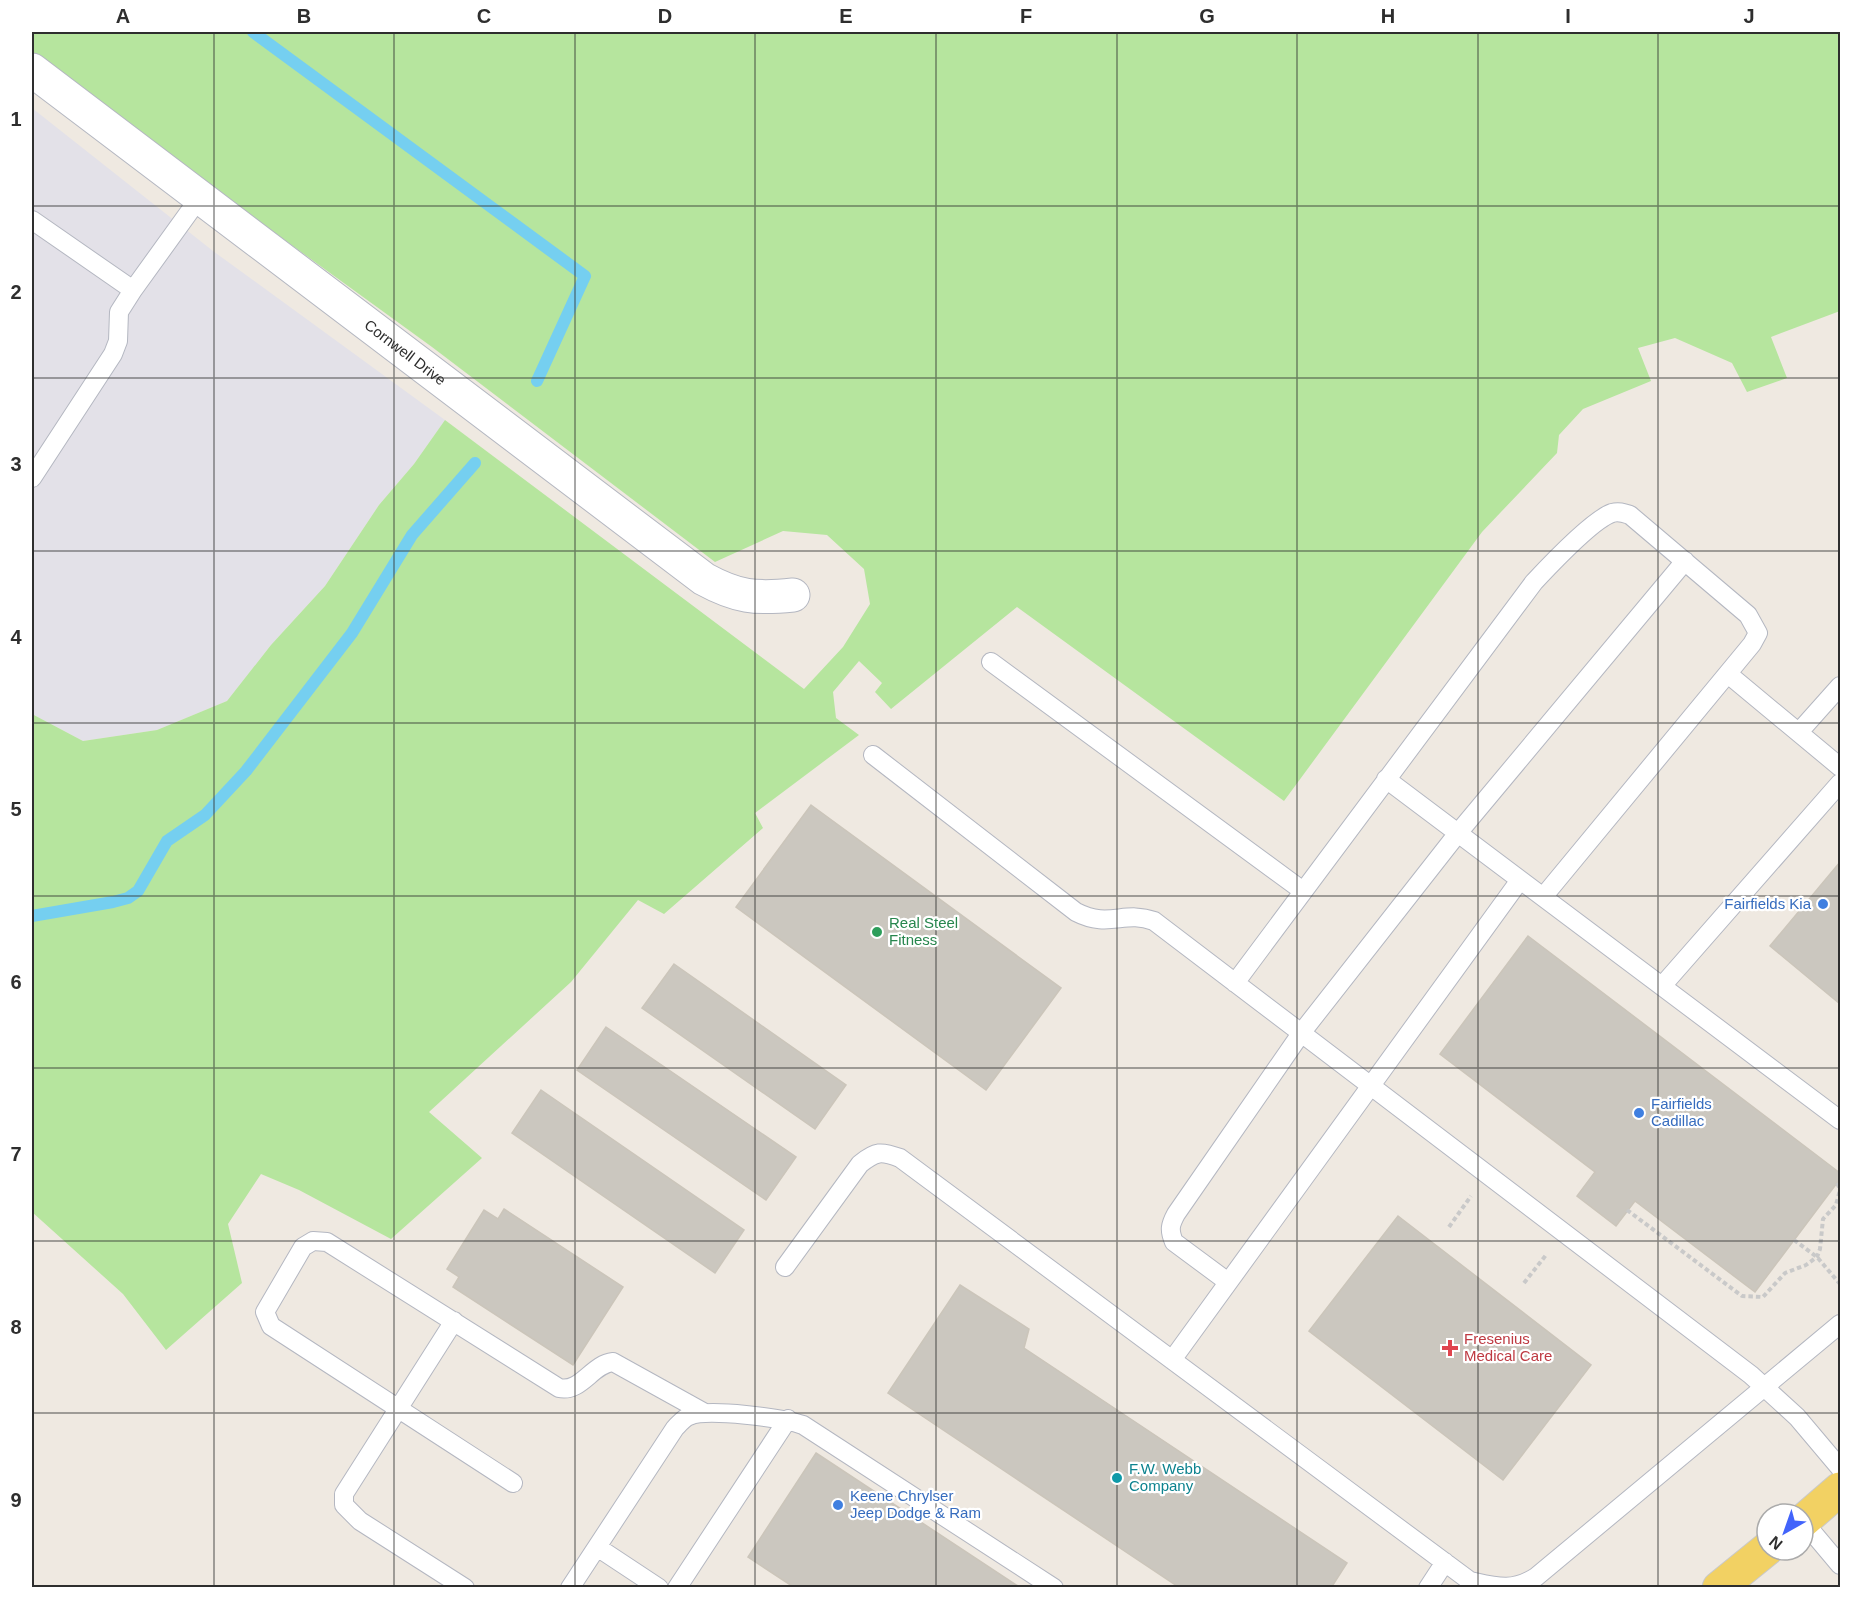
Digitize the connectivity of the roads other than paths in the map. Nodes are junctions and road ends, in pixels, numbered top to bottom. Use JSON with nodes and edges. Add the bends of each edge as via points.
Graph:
{"nodes":[{"id":1,"x":32,"y":70,"type":"edge"},
{"id":2,"x":200,"y":197,"type":"junction"},
{"id":3,"x":32,"y":220,"type":"edge"},
{"id":4,"x":133,"y":290,"type":"junction"},
{"id":5,"x":32,"y":478,"type":"edge"},
{"id":6,"x":1685,"y":561,"type":"junction"},
{"id":7,"x":793,"y":595,"type":"dead end"},
{"id":8,"x":991,"y":662,"type":"dead end"},
{"id":9,"x":1728,"y":674,"type":"junction"},
{"id":10,"x":1840,"y":686,"type":"edge"},
{"id":11,"x":1799,"y":732,"type":"junction"},
{"id":12,"x":873,"y":755,"type":"dead end"},
{"id":13,"x":1840,"y":767,"type":"edge"},
{"id":14,"x":1386,"y":779,"type":"junction"},
{"id":15,"x":1840,"y":783,"type":"edge"},
{"id":16,"x":1458,"y":833,"type":"junction"},
{"id":17,"x":1520,"y":880,"type":"junction"},
{"id":18,"x":1303,"y":891,"type":"junction"},
{"id":19,"x":1543,"y":897,"type":"junction"},
{"id":20,"x":1235,"y":983,"type":"junction"},
{"id":21,"x":1662,"y":986,"type":"junction"},
{"id":22,"x":1302,"y":1032,"type":"junction"},
{"id":23,"x":1371,"y":1085,"type":"junction"},
{"id":24,"x":1840,"y":1120,"type":"edge"},
{"id":25,"x":785,"y":1267,"type":"dead end"},
{"id":26,"x":1228,"y":1282,"type":"junction"},
{"id":27,"x":454,"y":1321,"type":"junction"},
{"id":28,"x":1840,"y":1324,"type":"edge"},
{"id":29,"x":1172,"y":1360,"type":"junction"},
{"id":30,"x":1765,"y":1387,"type":"junction"},
{"id":31,"x":397,"y":1408,"type":"junction"},
{"id":32,"x":705,"y":1413,"type":"junction"},
{"id":33,"x":788,"y":1419,"type":"junction"},
{"id":34,"x":1840,"y":1468,"type":"edge"},
{"id":35,"x":513,"y":1483,"type":"dead end"},
{"id":36,"x":1840,"y":1489,"type":"edge"},
{"id":37,"x":1815,"y":1511,"type":"edge"},
{"id":38,"x":1815,"y":1535,"type":"edge"},
{"id":39,"x":597,"y":1547,"type":"junction"},
{"id":40,"x":1755,"y":1559,"type":"edge"},
{"id":41,"x":1445,"y":1562,"type":"junction"},
{"id":42,"x":1840,"y":1565,"type":"edge"},
{"id":43,"x":465,"y":1587,"type":"edge"},
{"id":44,"x":570,"y":1587,"type":"edge"},
{"id":45,"x":659,"y":1587,"type":"edge"},
{"id":46,"x":677,"y":1587,"type":"edge"},
{"id":47,"x":1054,"y":1587,"type":"edge"},
{"id":48,"x":1428,"y":1587,"type":"edge"},
{"id":49,"x":1719,"y":1587,"type":"edge"}],
"edges":[{"from":1,"to":2,"type":"street","name":"Cornwell Drive"},
{"from":2,"to":4,"type":"lane"},
{"from":2,"to":7,"type":"street","name":"Cornwell Drive","via":[[704,579],[730,593],[761,599]]},
{"from":3,"to":4,"type":"lane"},
{"from":4,"to":5,"type":"lane","via":[[119,312],[118,341],[113,354]]},
{"from":6,"to":9,"type":"lane","via":[[1755,624],[1758,633]]},
{"from":6,"to":14,"type":"lane","via":[[1630,515],[1612,513],[1602,519],[1534,582]]},
{"from":6,"to":16,"type":"lane"},
{"from":8,"to":18,"type":"lane"},
{"from":9,"to":11,"type":"lane"},
{"from":9,"to":19,"type":"lane"},
{"from":10,"to":11,"type":"lane"},
{"from":11,"to":13,"type":"lane"},
{"from":12,"to":20,"type":"lane","via":[[1076,912],[1100,921],[1136,917],[1154,921]]},
{"from":14,"to":16,"type":"lane"},
{"from":14,"to":18,"type":"lane"},
{"from":15,"to":21,"type":"lane"},
{"from":16,"to":17,"type":"lane"},
{"from":16,"to":22,"type":"lane"},
{"from":17,"to":19,"type":"lane"},
{"from":17,"to":23,"type":"lane"},
{"from":18,"to":20,"type":"lane"},
{"from":19,"to":21,"type":"lane"},
{"from":20,"to":22,"type":"lane"},
{"from":21,"to":24,"type":"lane"},
{"from":22,"to":23,"type":"lane"},
{"from":22,"to":26,"type":"lane","via":[[1170,1224],[1174,1242]]},
{"from":23,"to":26,"type":"lane"},
{"from":23,"to":30,"type":"lane"},
{"from":25,"to":29,"type":"lane","via":[[860,1164],[884,1152],[900,1158]]},
{"from":26,"to":29,"type":"lane"},
{"from":27,"to":31,"type":"lane"},
{"from":27,"to":31,"type":"lane","via":[[327,1242],[313,1241],[297,1254],[265,1312],[266,1320],[279,1333]]},
{"from":27,"to":32,"type":"lane","via":[[559,1388],[572,1388],[596,1367],[613,1362]]},
{"from":28,"to":30,"type":"lane"},
{"from":29,"to":41,"type":"lane"},
{"from":30,"to":34,"type":"lane","via":[[1797,1417]]},
{"from":30,"to":41,"type":"lane","via":[[1520,1587],[1470,1581]]},
{"from":31,"to":35,"type":"lane"},
{"from":31,"to":43,"type":"lane","via":[[350,1481],[344,1504],[360,1521]]},
{"from":32,"to":33,"type":"lane"},
{"from":32,"to":39,"type":"lane","via":[[688,1416],[675,1428]]},
{"from":33,"to":46,"type":"lane"},
{"from":33,"to":47,"type":"lane"},
{"from":36,"to":37,"type":"main road"},
{"from":38,"to":42,"type":"lane"},
{"from":39,"to":44,"type":"lane"},
{"from":39,"to":45,"type":"lane"},
{"from":40,"to":49,"type":"main road"},
{"from":41,"to":48,"type":"lane"}]}
